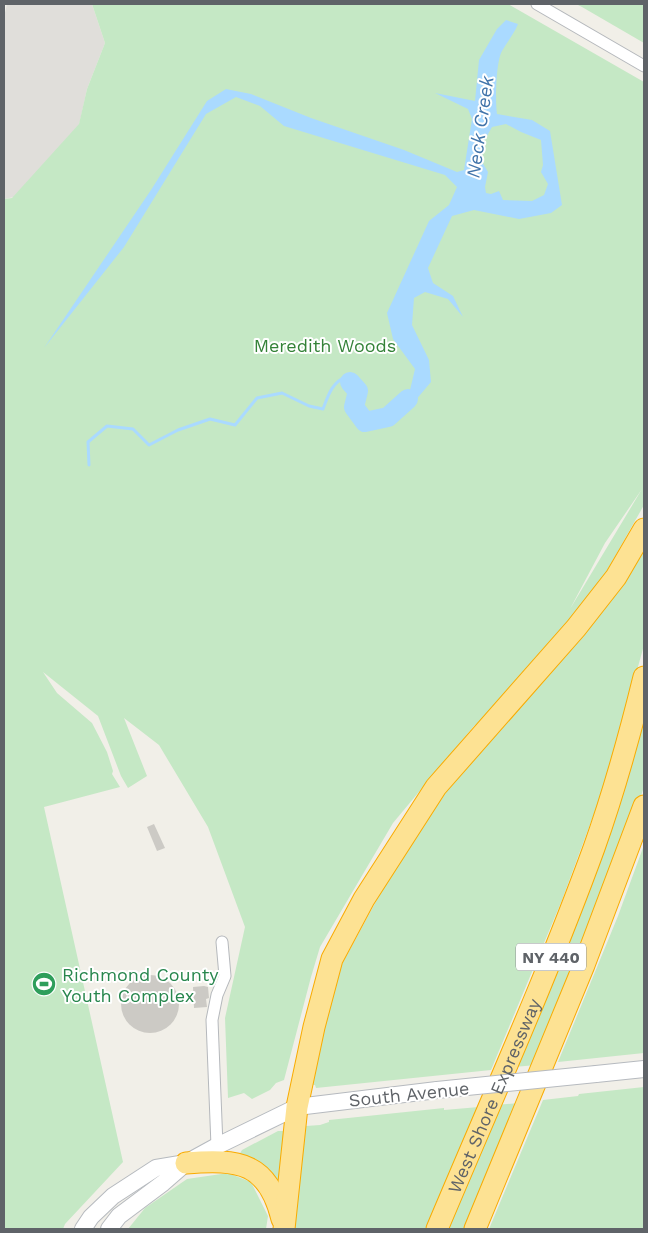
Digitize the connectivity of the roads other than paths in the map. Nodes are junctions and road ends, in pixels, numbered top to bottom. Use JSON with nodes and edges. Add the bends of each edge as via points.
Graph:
{"nodes":[{"id":1,"x":537,"y":4,"type":"edge"},
{"id":2,"x":644,"y":66,"type":"edge"},
{"id":3,"x":644,"y":529,"type":"edge"},
{"id":4,"x":644,"y":677,"type":"edge"},
{"id":5,"x":644,"y":806,"type":"edge"},
{"id":6,"x":222,"y":942,"type":"dead end"},
{"id":7,"x":644,"y":1069,"type":"edge"},
{"id":8,"x":297,"y":1107,"type":"junction"},
{"id":9,"x":217,"y":1146,"type":"junction"},
{"id":10,"x":186,"y":1163,"type":"junction"},
{"id":11,"x":83,"y":1229,"type":"edge"},
{"id":12,"x":109,"y":1229,"type":"edge"},
{"id":13,"x":284,"y":1229,"type":"edge"},
{"id":14,"x":437,"y":1229,"type":"edge"},
{"id":15,"x":475,"y":1229,"type":"edge"}],
"edges":[{"from":1,"to":2,"type":"street"},
{"from":3,"to":8,"type":"highway","via":[[616,578],[576,628],[436,788],[364,899],[332,959]]},
{"from":4,"to":14,"type":"highway","name":"West Shore Expressway","number":"NY 440","via":[[630,734],[594,847]]},
{"from":5,"to":15,"type":"highway","name":"West Shore Expressway","number":"NY 440","via":[[584,965]]},
{"from":6,"to":9,"type":"street","via":[[225,976],[212,1020]]},
{"from":7,"to":8,"type":"street","name":"South Avenue","bridge":true},
{"from":8,"to":9,"type":"street","name":"South Avenue"},
{"from":8,"to":13,"type":"highway"},
{"from":9,"to":10,"type":"street","name":"South Avenue"},
{"from":10,"to":11,"type":"street","name":"South Avenue","via":[[156,1168],[113,1196]]},
{"from":10,"to":12,"type":"street","name":"South Avenue","via":[[119,1216]]},
{"from":10,"to":13,"type":"highway","via":[[237,1163],[260,1175],[278,1203]]}]}
